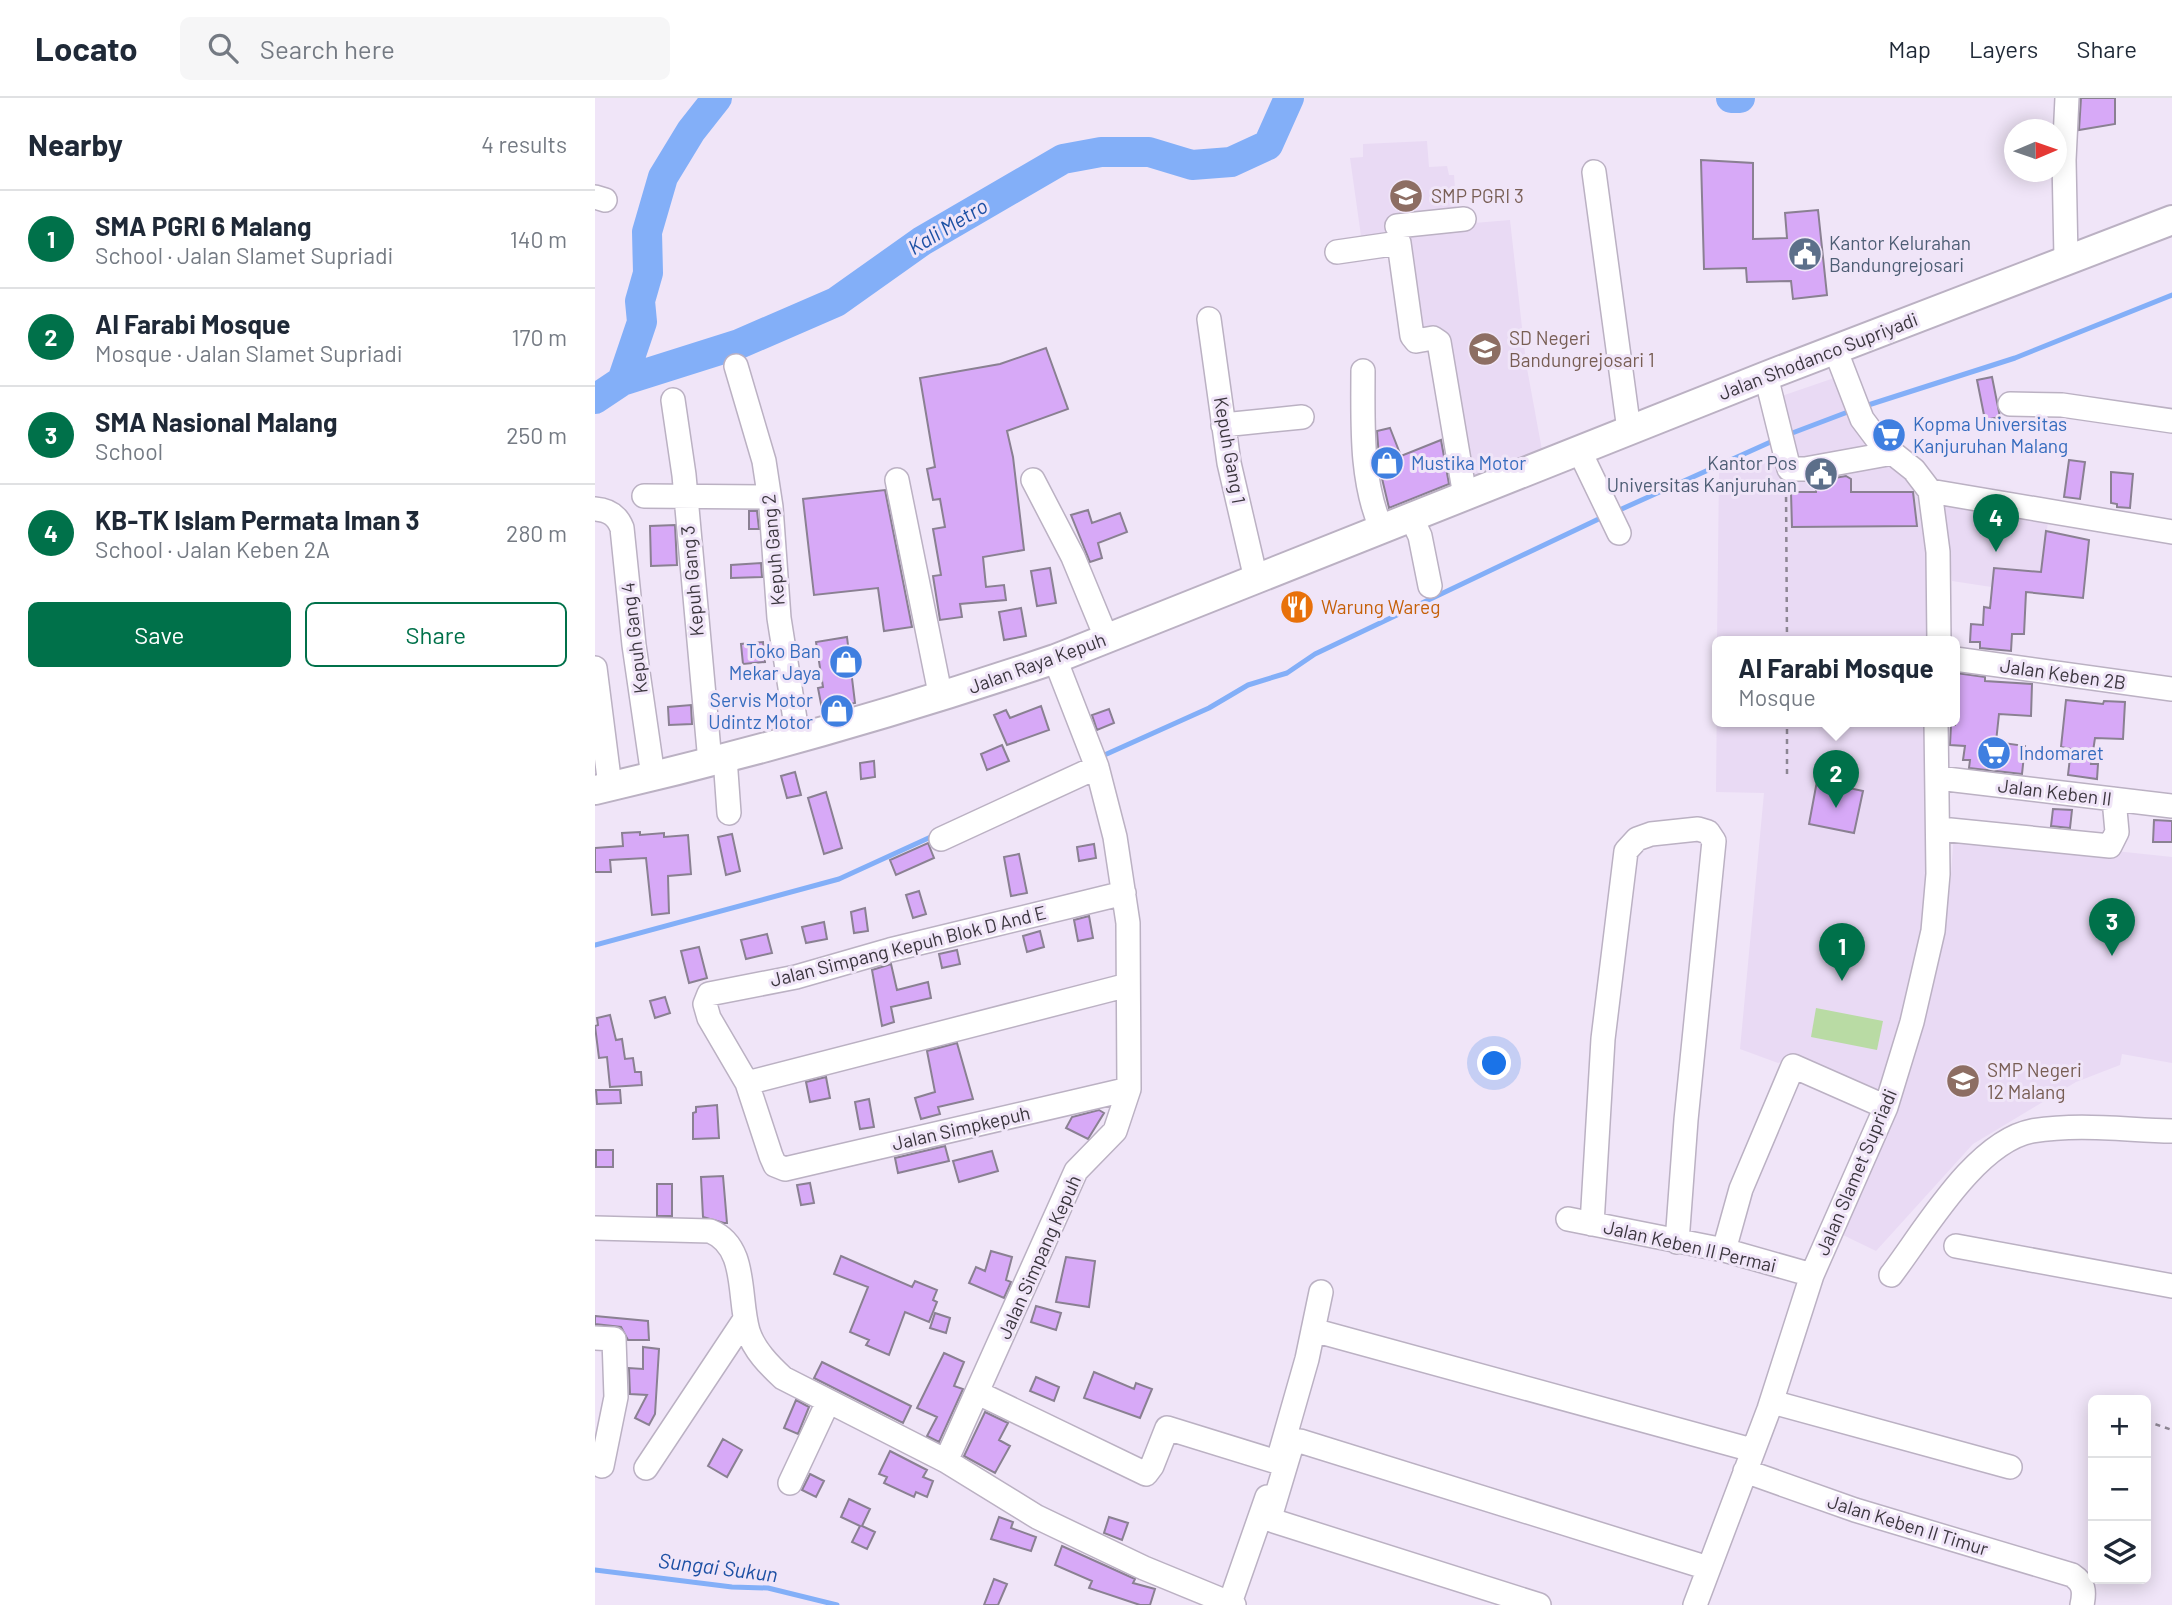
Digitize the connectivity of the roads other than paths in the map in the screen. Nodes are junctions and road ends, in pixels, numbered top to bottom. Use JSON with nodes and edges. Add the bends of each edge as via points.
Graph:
{"nodes":[{"id":1,"x":2067,"y":98,"type":"edge"},
{"id":2,"x":1594,"y":172,"type":"dead end"},
{"id":3,"x":1464,"y":219,"type":"dead end"},
{"id":4,"x":2172,"y":220,"type":"edge"},
{"id":5,"x":1398,"y":231,"type":"junction"},
{"id":6,"x":1338,"y":252,"type":"dead end"},
{"id":7,"x":2066,"y":258,"type":"junction"},
{"id":8,"x":1209,"y":319,"type":"dead end"},
{"id":9,"x":1835,"y":349,"type":"junction"},
{"id":10,"x":736,"y":366,"type":"dead end"},
{"id":11,"x":1363,"y":371,"type":"dead end"},
{"id":12,"x":1766,"y":376,"type":"junction"},
{"id":13,"x":673,"y":400,"type":"dead end"},
{"id":14,"x":2010,"y":404,"type":"dead end"},
{"id":15,"x":1302,"y":417,"type":"dead end"},
{"id":16,"x":2172,"y":421,"type":"edge"},
{"id":17,"x":1223,"y":425,"type":"junction"},
{"id":18,"x":1629,"y":430,"type":"junction"},
{"id":19,"x":1579,"y":450,"type":"junction"},
{"id":20,"x":1893,"y":453,"type":"junction"},
{"id":21,"x":897,"y":480,"type":"dead end"},
{"id":22,"x":1033,"y":480,"type":"dead end"},
{"id":23,"x":1930,"y":491,"type":"junction"},
{"id":24,"x":644,"y":496,"type":"dead end"},
{"id":25,"x":1465,"y":496,"type":"junction"},
{"id":26,"x":685,"y":497,"type":"junction"},
{"id":27,"x":769,"y":497,"type":"junction"},
{"id":28,"x":599,"y":509,"type":"edge"},
{"id":29,"x":1609,"y":516,"type":"dead end"},
{"id":30,"x":1411,"y":517,"type":"junction"},
{"id":31,"x":1381,"y":530,"type":"junction"},
{"id":32,"x":2172,"y":531,"type":"edge"},
{"id":33,"x":1257,"y":579,"type":"junction"},
{"id":34,"x":1430,"y":586,"type":"dead end"},
{"id":35,"x":1939,"y":636,"type":"edge"},
{"id":36,"x":1106,"y":637,"type":"junction"},
{"id":37,"x":1055,"y":659,"type":"junction"},
{"id":38,"x":1960,"y":660,"type":"edge"},
{"id":39,"x":595,"y":668,"type":"edge"},
{"id":40,"x":2172,"y":689,"type":"edge"},
{"id":41,"x":941,"y":698,"type":"junction"},
{"id":42,"x":1936,"y":727,"type":"edge"},
{"id":43,"x":798,"y":738,"type":"junction"},
{"id":44,"x":1094,"y":759,"type":"junction"},
{"id":45,"x":717,"y":760,"type":"junction"},
{"id":46,"x":653,"y":776,"type":"junction"},
{"id":47,"x":1938,"y":778,"type":"junction"},
{"id":48,"x":603,"y":788,"type":"edge"},
{"id":49,"x":2114,"y":799,"type":"junction"},
{"id":50,"x":2172,"y":806,"type":"edge"},
{"id":51,"x":729,"y":813,"type":"dead end"},
{"id":52,"x":1940,"y":830,"type":"junction"},
{"id":53,"x":941,"y":839,"type":"dead end"},
{"id":54,"x":1124,"y":892,"type":"junction"},
{"id":55,"x":1128,"y":985,"type":"junction"},
{"id":56,"x":747,"y":1083,"type":"junction"},
{"id":57,"x":1129,"y":1089,"type":"junction"},
{"id":58,"x":1886,"y":1107,"type":"junction"},
{"id":59,"x":2172,"y":1131,"type":"edge"},
{"id":60,"x":1568,"y":1219,"type":"dead end"},
{"id":61,"x":1592,"y":1224,"type":"junction"},
{"id":62,"x":595,"y":1228,"type":"edge"},
{"id":63,"x":1677,"y":1242,"type":"junction"},
{"id":64,"x":1956,"y":1246,"type":"dead end"},
{"id":65,"x":1724,"y":1250,"type":"junction"},
{"id":66,"x":1812,"y":1275,"type":"junction"},
{"id":67,"x":1891,"y":1275,"type":"dead end"},
{"id":68,"x":2172,"y":1286,"type":"edge"},
{"id":69,"x":1321,"y":1292,"type":"dead end"},
{"id":70,"x":745,"y":1319,"type":"junction"},
{"id":71,"x":1313,"y":1330,"type":"junction"},
{"id":72,"x":595,"y":1338,"type":"edge"},
{"id":73,"x":978,"y":1393,"type":"junction"},
{"id":74,"x":828,"y":1402,"type":"junction"},
{"id":75,"x":1772,"y":1402,"type":"junction"},
{"id":76,"x":946,"y":1461,"type":"junction"},
{"id":77,"x":1748,"y":1461,"type":"junction"},
{"id":78,"x":1277,"y":1462,"type":"junction"},
{"id":79,"x":602,"y":1466,"type":"dead end"},
{"id":80,"x":2010,"y":1467,"type":"dead end"},
{"id":81,"x":646,"y":1468,"type":"dead end"},
{"id":82,"x":790,"y":1483,"type":"dead end"},
{"id":83,"x":1709,"y":1568,"type":"junction"},
{"id":84,"x":1232,"y":1604,"type":"edge"},
{"id":85,"x":1539,"y":1605,"type":"edge"},
{"id":86,"x":1695,"y":1605,"type":"edge"},
{"id":87,"x":2082,"y":1605,"type":"edge"}],
"edges":[{"from":1,"to":7,"type":"street"},
{"from":2,"to":18,"type":"street"},
{"from":3,"to":5,"type":"street"},
{"from":4,"to":7,"type":"main road","name":"Jalan Shodanco Supriyadi"},
{"from":5,"to":6,"type":"street"},
{"from":5,"to":25,"type":"street","via":[[1413,340],[1433,338],[1439,342]]},
{"from":7,"to":9,"type":"main road","name":"Jalan Shodanco Supriyadi"},
{"from":8,"to":17,"type":"street","name":"Kepuh Gang 1"},
{"from":9,"to":12,"type":"main road","name":"Jalan Shodanco Supriyadi"},
{"from":9,"to":20,"type":"street","via":[[1858,410]]},
{"from":10,"to":27,"type":"street","name":"Kepuh Gang 2","via":[[764,461]]},
{"from":11,"to":31,"type":"street","via":[[1363,442]]},
{"from":12,"to":18,"type":"main road","name":"Jalan Shodanco Supriyadi"},
{"from":12,"to":20,"type":"street","via":[[1789,469]]},
{"from":13,"to":26,"type":"street","name":"Kepuh Gang 3"},
{"from":14,"to":16,"type":"street","via":[[2062,405]]},
{"from":15,"to":17,"type":"street"},
{"from":17,"to":33,"type":"street","name":"Kepuh Gang 1"},
{"from":18,"to":19,"type":"main road","name":"Jalan Shodanco Supriyadi"},
{"from":19,"to":25,"type":"main road","name":"Jalan Shodanco Supriyadi"},
{"from":19,"to":29,"type":"street"},
{"from":20,"to":23,"type":"street"},
{"from":21,"to":41,"type":"street"},
{"from":22,"to":36,"type":"street","via":[[1073,557]]},
{"from":23,"to":32,"type":"street"},
{"from":23,"to":35,"type":"street","via":[[1938,552]]},
{"from":24,"to":26,"type":"street"},
{"from":25,"to":30,"type":"main road","name":"Jalan Raya Kepuh"},
{"from":26,"to":27,"type":"street"},
{"from":26,"to":45,"type":"street","name":"Kepuh Gang 3"},
{"from":27,"to":43,"type":"street","name":"Kepuh Gang 2","via":[[779,618]]},
{"from":28,"to":46,"type":"street","name":"Kepuh Gang 4","via":[[619,518],[622,528]]},
{"from":30,"to":31,"type":"main road","name":"Jalan Raya Kepuh"},
{"from":30,"to":34,"type":"street","via":[[1420,536]]},
{"from":31,"to":33,"type":"main road","name":"Jalan Raya Kepuh"},
{"from":33,"to":36,"type":"main road","name":"Jalan Raya Kepuh"},
{"from":36,"to":37,"type":"main road","name":"Jalan Raya Kepuh"},
{"from":37,"to":41,"type":"main road","name":"Jalan Raya Kepuh"},
{"from":37,"to":44,"type":"street","name":"Jalan Simpang Kepuh"},
{"from":38,"to":40,"type":"street","name":"Jalan Keben 2B"},
{"from":39,"to":48,"type":"street"},
{"from":41,"to":43,"type":"main road","name":"Jalan Raya Kepuh"},
{"from":42,"to":47,"type":"street","name":"Jalan Slamet Supriadi"},
{"from":43,"to":45,"type":"main road","name":"Jalan Raya Kepuh"},
{"from":44,"to":53,"type":"street"},
{"from":44,"to":54,"type":"street","name":"Jalan Simpang Kepuh"},
{"from":45,"to":46,"type":"main road","name":"Jalan Raya Kepuh"},
{"from":45,"to":51,"type":"street","name":"Kepuh Gang 3"},
{"from":46,"to":48,"type":"main road","name":"Jalan Raya Kepuh"},
{"from":47,"to":49,"type":"street","name":"Jalan Keben II"},
{"from":47,"to":52,"type":"street","name":"Jalan Slamet Supriadi"},
{"from":49,"to":50,"type":"street","name":"Jalan Keben II"},
{"from":49,"to":52,"type":"street","via":[[2117,832],[2110,846]]},
{"from":52,"to":58,"type":"street","name":"Jalan Slamet Supriadi","via":[[1933,930]]},
{"from":54,"to":55,"type":"street","name":"Jalan Simpang Kepuh"},
{"from":54,"to":56,"type":"street","name":"Jalan Simpang Kepuh Blok D And E","via":[[796,977],[709,994],[706,1011]]},
{"from":55,"to":56,"type":"street"},
{"from":55,"to":57,"type":"street","name":"Jalan Simpang Kepuh"},
{"from":56,"to":57,"type":"street","name":"Jalan Simpkepuh","via":[[779,1168]]},
{"from":57,"to":73,"type":"street","name":"Jalan Simpang Kepuh","via":[[1115,1131],[1076,1171]]},
{"from":58,"to":65,"type":"street","via":[[1793,1066],[1741,1189]]},
{"from":58,"to":66,"type":"street","name":"Jalan Slamet Supriadi"},
{"from":59,"to":67,"type":"street","via":[[2110,1126],[2029,1132],[1991,1151]]},
{"from":60,"to":61,"type":"street","name":"Jalan Keben II Permai"},
{"from":61,"to":63,"type":"street","name":"Jalan Keben II Permai"},
{"from":61,"to":63,"type":"street","via":[[1603,1039],[1626,851],[1637,839],[1651,834],[1698,829],[1708,832],[1714,841]]},
{"from":62,"to":70,"type":"street","via":[[710,1231],[724,1236],[732,1248]]},
{"from":63,"to":65,"type":"street","name":"Jalan Keben II Permai"},
{"from":64,"to":68,"type":"street"},
{"from":65,"to":66,"type":"street","name":"Jalan Keben II Permai"},
{"from":66,"to":75,"type":"street","name":"Jalan Slamet Supriadi"},
{"from":69,"to":71,"type":"street"},
{"from":70,"to":74,"type":"street","via":[[769,1365],[799,1388]]},
{"from":70,"to":81,"type":"street"},
{"from":71,"to":77,"type":"street","name":"Jalan Keben II Timur"},
{"from":71,"to":78,"type":"street"},
{"from":72,"to":79,"type":"street","via":[[614,1339],[616,1397]]},
{"from":73,"to":76,"type":"street","name":"Jalan Simpang Kepuh"},
{"from":73,"to":78,"type":"street","via":[[1146,1474],[1167,1428]]},
{"from":74,"to":76,"type":"street"},
{"from":74,"to":82,"type":"street"},
{"from":75,"to":77,"type":"street","name":"Jalan Slamet Supriadi"},
{"from":75,"to":80,"type":"street"},
{"from":76,"to":84,"type":"street","via":[[1074,1536]]},
{"from":77,"to":83,"type":"street","name":"Jalan Slamet Supriadi"},
{"from":77,"to":87,"type":"street","name":"Jalan Keben II Timur","via":[[1855,1510],[2072,1575],[2085,1592]]},
{"from":78,"to":84,"type":"street"},
{"from":83,"to":85,"type":"street","via":[[1300,1441],[1292,1444],[1271,1514],[1273,1521]]},
{"from":83,"to":86,"type":"street","name":"Jalan Slamet Supriadi"}]}
